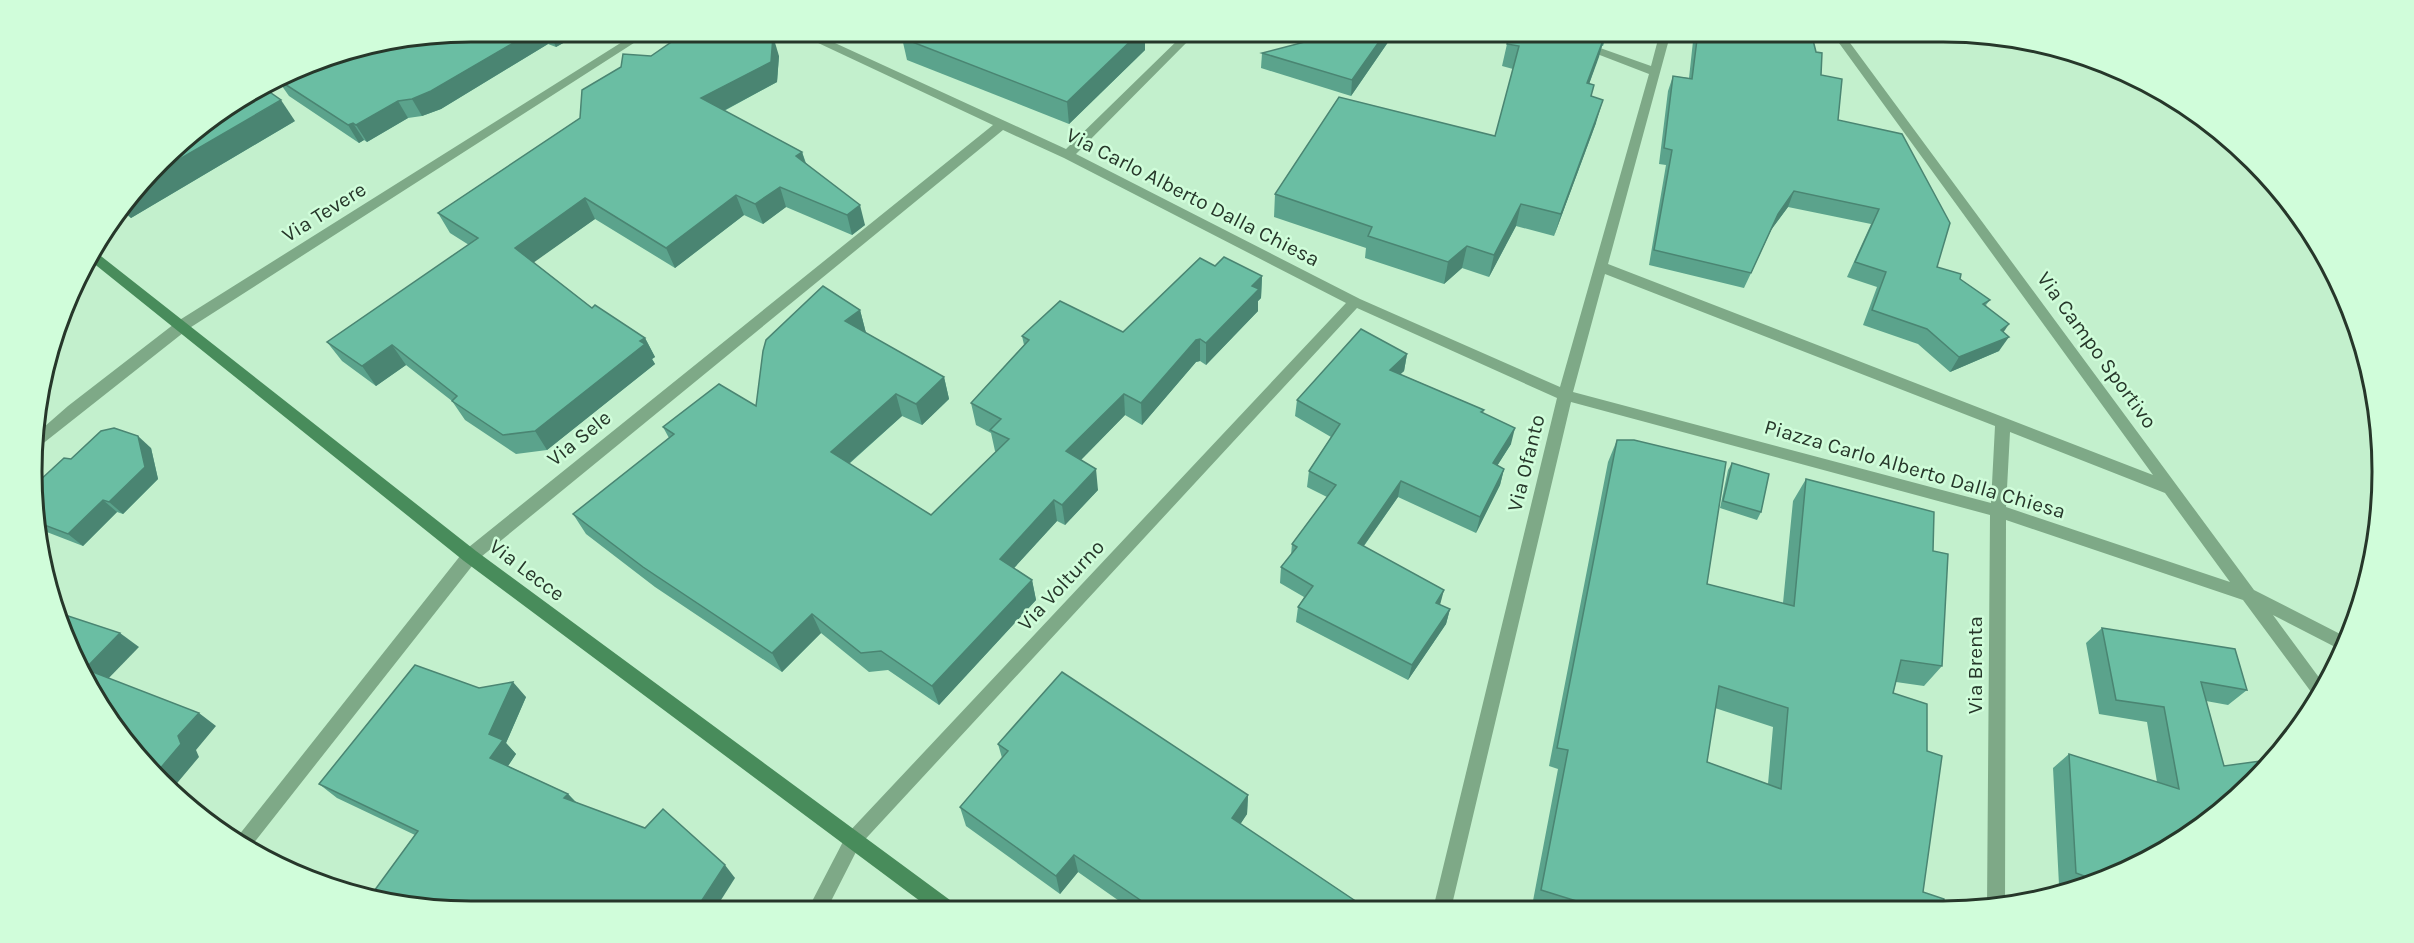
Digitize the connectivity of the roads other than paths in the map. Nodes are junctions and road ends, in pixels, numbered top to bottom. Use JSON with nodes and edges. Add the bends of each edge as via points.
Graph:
{"nodes":[{"id":1,"x":629,"y":42,"type":"edge"},
{"id":2,"x":825,"y":42,"type":"edge"},
{"id":3,"x":1182,"y":42,"type":"edge"},
{"id":4,"x":1573,"y":42,"type":"edge"},
{"id":5,"x":1663,"y":42,"type":"edge"},
{"id":6,"x":1844,"y":42,"type":"edge"},
{"id":7,"x":1655,"y":72,"type":"junction"},
{"id":8,"x":1002,"y":124,"type":"junction"},
{"id":9,"x":1068,"y":155,"type":"junction"},
{"id":10,"x":99,"y":260,"type":"edge"},
{"id":11,"x":1602,"y":267,"type":"junction"},
{"id":12,"x":1355,"y":302,"type":"junction"},
{"id":13,"x":183,"y":325,"type":"junction"},
{"id":14,"x":1566,"y":395,"type":"junction"},
{"id":15,"x":2003,"y":423,"type":"junction"},
{"id":16,"x":44,"y":436,"type":"edge"},
{"id":17,"x":2169,"y":488,"type":"junction"},
{"id":18,"x":1998,"y":511,"type":"junction"},
{"id":19,"x":470,"y":556,"type":"junction"},
{"id":20,"x":2249,"y":595,"type":"junction"},
{"id":21,"x":2337,"y":641,"type":"edge"},
{"id":22,"x":2315,"y":685,"type":"edge"},
{"id":23,"x":247,"y":837,"type":"edge"},
{"id":24,"x":853,"y":840,"type":"junction"},
{"id":25,"x":1996,"y":897,"type":"edge"},
{"id":26,"x":821,"y":901,"type":"edge"},
{"id":27,"x":935,"y":901,"type":"edge"},
{"id":28,"x":1444,"y":901,"type":"edge"}],
"edges":[{"from":1,"to":13,"type":"street","name":"Via Tevere"},
{"from":2,"to":8,"type":"street","name":"Via Carlo Alberto Dalla Chiesa"},
{"from":3,"to":9,"type":"street"},
{"from":4,"to":7,"type":"street"},
{"from":5,"to":7,"type":"street","name":"Via Ofanto"},
{"from":6,"to":17,"type":"street","name":"Via Campo Sportivo"},
{"from":7,"to":11,"type":"street","name":"Via Ofanto"},
{"from":8,"to":9,"type":"street","name":"Via Carlo Alberto Dalla Chiesa"},
{"from":8,"to":19,"type":"street","name":"Via Sele"},
{"from":9,"to":12,"type":"street","name":"Via Carlo Alberto Dalla Chiesa"},
{"from":10,"to":13,"type":"street","name":"Via Lecce"},
{"from":11,"to":14,"type":"street","name":"Via Ofanto"},
{"from":11,"to":15,"type":"street"},
{"from":12,"to":14,"type":"street","name":"Via Carlo Alberto Dalla Chiesa"},
{"from":12,"to":24,"type":"street","name":"Via Volturno"},
{"from":13,"to":16,"type":"street","name":"Via Tevere"},
{"from":13,"to":19,"type":"street","name":"Via Lecce"},
{"from":14,"to":18,"type":"street","name":"Piazza Carlo Alberto Dalla Chiesa"},
{"from":14,"to":28,"type":"street","name":"Via Ofanto"},
{"from":15,"to":17,"type":"street"},
{"from":15,"to":18,"type":"street","name":"Via Brenta"},
{"from":17,"to":20,"type":"street","name":"Via Campo Sportivo"},
{"from":18,"to":20,"type":"street","name":"Piazza Carlo Alberto Dalla Chiesa"},
{"from":18,"to":25,"type":"street","name":"Via Brenta"},
{"from":19,"to":23,"type":"street","name":"Via Sele"},
{"from":19,"to":24,"type":"street","name":"Via Lecce"},
{"from":20,"to":21,"type":"street","name":"Piazza Carlo Alberto Dalla Chiesa"},
{"from":20,"to":22,"type":"street","name":"Via Campo Sportivo"},
{"from":24,"to":26,"type":"street","name":"Via Volturno"},
{"from":24,"to":27,"type":"street","name":"Via Lecce"}]}
